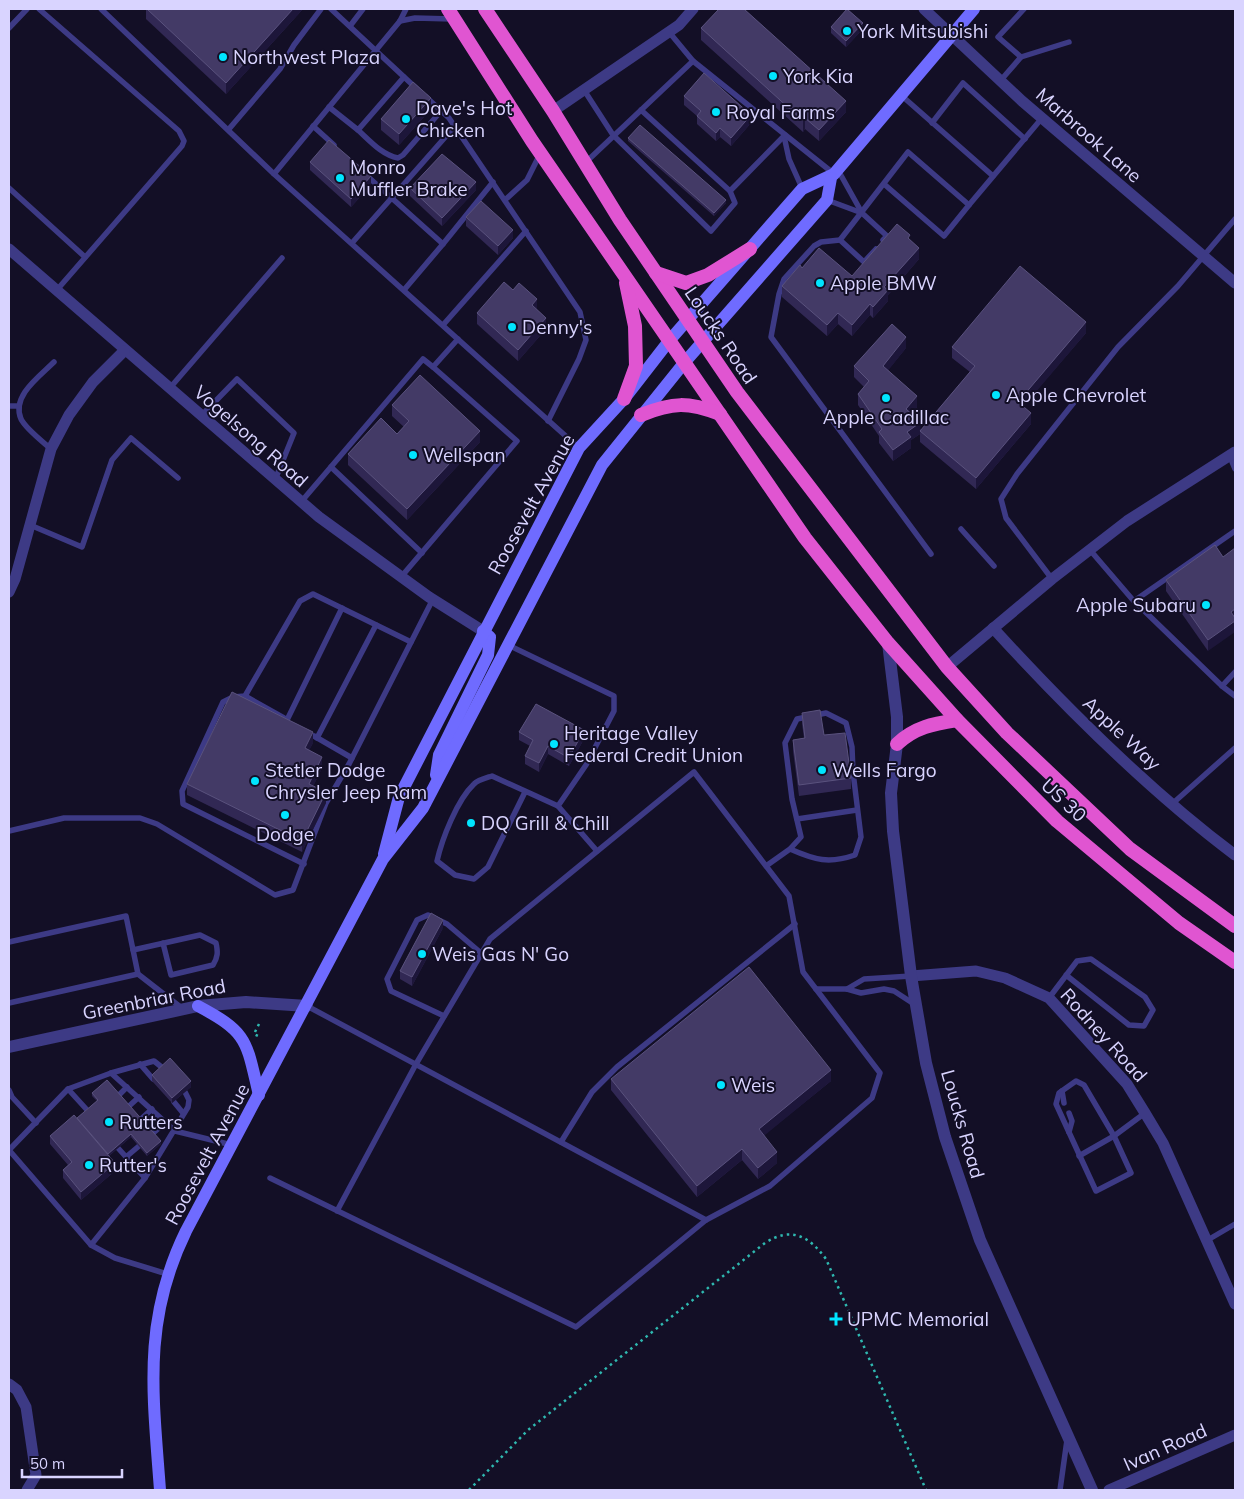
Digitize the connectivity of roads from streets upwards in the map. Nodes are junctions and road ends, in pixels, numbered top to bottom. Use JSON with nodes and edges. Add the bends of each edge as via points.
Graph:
{"nodes":[{"id":1,"x":485,"y":9,"type":"edge"},
{"id":2,"x":693,"y":9,"type":"edge"},
{"id":3,"x":924,"y":9,"type":"edge"},
{"id":4,"x":974,"y":9,"type":"edge"},
{"id":5,"x":451,"y":14,"type":"edge"},
{"id":6,"x":952,"y":35,"type":"junction"},
{"id":7,"x":553,"y":111,"type":"junction"},
{"id":8,"x":834,"y":174,"type":"junction"},
{"id":9,"x":750,"y":249,"type":"junction"},
{"id":10,"x":9,"y":250,"type":"edge"},
{"id":11,"x":656,"y":274,"type":"junction"},
{"id":12,"x":625,"y":277,"type":"junction"},
{"id":13,"x":1235,"y":282,"type":"edge"},
{"id":14,"x":688,"y":321,"type":"junction"},
{"id":15,"x":669,"y":342,"type":"junction"},
{"id":16,"x":702,"y":342,"type":"junction"},
{"id":17,"x":124,"y":351,"type":"junction"},
{"id":18,"x":684,"y":363,"type":"junction"},
{"id":19,"x":624,"y":399,"type":"junction"},
{"id":20,"x":720,"y":414,"type":"junction"},
{"id":21,"x":641,"y":415,"type":"junction"},
{"id":22,"x":1233,"y":454,"type":"edge"},
{"id":23,"x":9,"y":592,"type":"edge"},
{"id":24,"x":993,"y":628,"type":"junction"},
{"id":25,"x":483,"y":631,"type":"junction"},
{"id":26,"x":888,"y":643,"type":"junction"},
{"id":27,"x":947,"y":667,"type":"junction"},
{"id":28,"x":957,"y":720,"type":"junction"},
{"id":29,"x":897,"y":744,"type":"junction"},
{"id":30,"x":434,"y":785,"type":"junction"},
{"id":31,"x":1235,"y":855,"type":"edge"},
{"id":32,"x":383,"y":859,"type":"junction"},
{"id":33,"x":1235,"y":926,"type":"edge"},
{"id":34,"x":1235,"y":962,"type":"edge"},
{"id":35,"x":910,"y":976,"type":"junction"},
{"id":36,"x":198,"y":1006,"type":"junction"},
{"id":37,"x":307,"y":1006,"type":"junction"},
{"id":38,"x":9,"y":1047,"type":"edge"},
{"id":39,"x":259,"y":1095,"type":"junction"},
{"id":40,"x":1235,"y":1304,"type":"edge"},
{"id":41,"x":9,"y":1384,"type":"edge"},
{"id":42,"x":1235,"y":1435,"type":"edge"},
{"id":43,"x":27,"y":1490,"type":"edge"},
{"id":44,"x":160,"y":1490,"type":"edge"},
{"id":45,"x":1092,"y":1490,"type":"edge"},
{"id":46,"x":1109,"y":1490,"type":"edge"}],
"edges":[{"from":1,"to":7,"type":"highway","name":"Loucks Road","number":"US 30"},
{"from":2,"to":7,"type":"street","via":[[679,25]]},
{"from":3,"to":6,"type":"street","name":"Marbrook Lane"},
{"from":4,"to":6,"type":"main road","name":"Roosevelt Avenue"},
{"from":5,"to":12,"type":"highway","number":"US 30","via":[[540,154]]},
{"from":6,"to":8,"type":"main road","name":"Roosevelt Avenue"},
{"from":6,"to":13,"type":"street","name":"Marbrook Lane","via":[[1042,118]]},
{"from":7,"to":11,"type":"highway","name":"Loucks Road","number":"US 30"},
{"from":8,"to":9,"type":"main road","name":"Roosevelt Avenue","via":[[802,189]]},
{"from":8,"to":16,"type":"main road","name":"Roosevelt Avenue","via":[[827,200]]},
{"from":9,"to":11,"type":"highway","via":[[708,275],[686,283]]},
{"from":9,"to":14,"type":"main road","name":"Roosevelt Avenue"},
{"from":10,"to":17,"type":"street","name":"Vogelsong Road"},
{"from":11,"to":14,"type":"highway","name":"Loucks Road","number":"US 30"},
{"from":12,"to":15,"type":"highway","number":"US 30"},
{"from":12,"to":19,"type":"highway","via":[[635,326],[636,366]]},
{"from":14,"to":15,"type":"main road","name":"Roosevelt Avenue"},
{"from":14,"to":16,"type":"highway","name":"Loucks Road","number":"US 30"},
{"from":15,"to":18,"type":"highway","number":"US 30"},
{"from":15,"to":19,"type":"main road","name":"Roosevelt Avenue"},
{"from":16,"to":18,"type":"main road","name":"Roosevelt Avenue"},
{"from":16,"to":27,"type":"highway","name":"Loucks Road","number":"US 30"},
{"from":17,"to":23,"type":"street","via":[[93,382],[69,415],[51,449]]},
{"from":17,"to":25,"type":"street","name":"Vogelsong Road","via":[[301,502],[401,577]]},
{"from":18,"to":20,"type":"highway","number":"US 30"},
{"from":18,"to":21,"type":"main road","name":"Roosevelt Avenue"},
{"from":19,"to":25,"type":"main road","name":"Roosevelt Avenue","via":[[579,448]]},
{"from":20,"to":21,"type":"highway","via":[[683,404]]},
{"from":20,"to":26,"type":"highway","number":"US 30","via":[[805,538]]},
{"from":21,"to":30,"type":"main road","name":"Roosevelt Avenue","via":[[589,486]]},
{"from":22,"to":24,"type":"street","via":[[1127,521]]},
{"from":24,"to":27,"type":"street"},
{"from":24,"to":31,"type":"street","name":"Apple Way","via":[[1084,723],[1172,804]]},
{"from":25,"to":30,"type":"main road","via":[[490,637],[488,655],[439,755]]},
{"from":25,"to":32,"type":"main road","name":"Roosevelt Avenue","via":[[400,797]]},
{"from":26,"to":28,"type":"highway","name":"US 30","number":"US 30"},
{"from":26,"to":29,"type":"street","name":"Loucks Road"},
{"from":27,"to":33,"type":"highway","name":"US 30","number":"US 30","via":[[1008,733],[1130,849]]},
{"from":28,"to":29,"type":"highway","via":[[927,725],[908,734]]},
{"from":28,"to":34,"type":"highway","name":"US 30","number":"US 30","via":[[1057,821],[1179,923]]},
{"from":29,"to":35,"type":"street","name":"Loucks Road","via":[[892,793],[893,831]]},
{"from":30,"to":32,"type":"main road","name":"Roosevelt Avenue","via":[[422,808]]},
{"from":32,"to":37,"type":"main road","name":"Roosevelt Avenue"},
{"from":35,"to":40,"type":"street","name":"Rodney Road","via":[[976,971],[1005,978],[1049,998],[1127,1084],[1145,1113],[1163,1143]]},
{"from":35,"to":45,"type":"street","name":"Loucks Road","via":[[926,1064],[964,1196],[980,1240]]},
{"from":36,"to":37,"type":"street","name":"Greenbriar Road","via":[[246,1002]]},
{"from":36,"to":38,"type":"street","name":"Greenbriar Road"},
{"from":36,"to":39,"type":"main road","via":[[227,1022],[243,1038]]},
{"from":37,"to":39,"type":"main road","name":"Roosevelt Avenue"},
{"from":39,"to":44,"type":"main road","name":"Roosevelt Avenue","via":[[186,1231],[167,1274],[154,1348]]},
{"from":41,"to":43,"type":"street","via":[[17,1390],[26,1407],[36,1475]]},
{"from":42,"to":46,"type":"street","name":"Ivan Road"}]}
